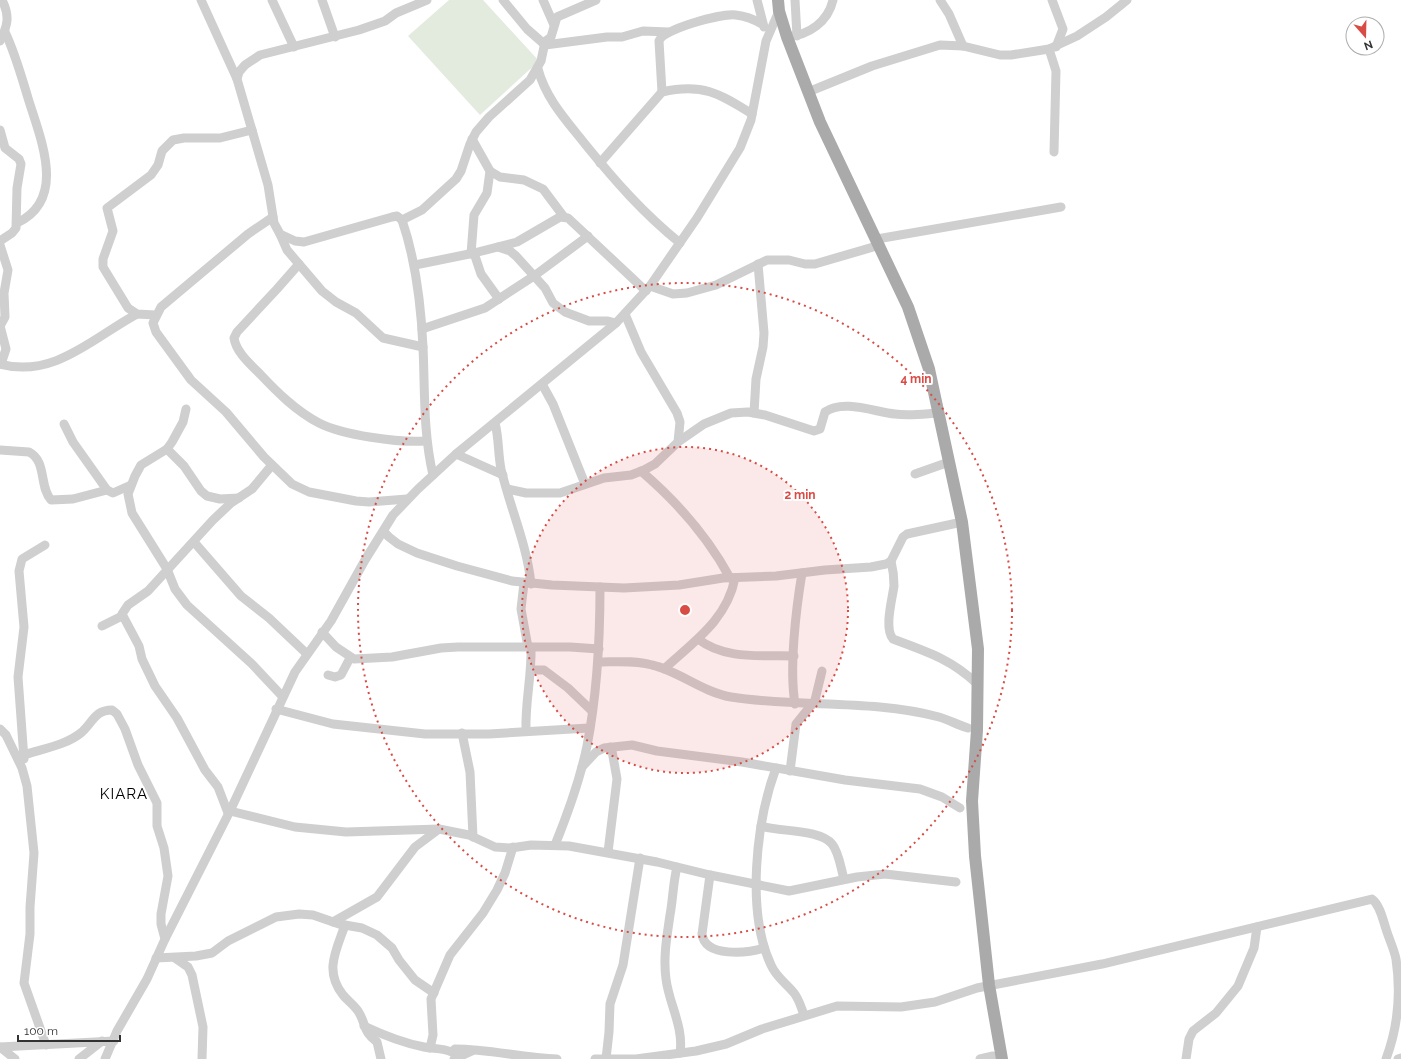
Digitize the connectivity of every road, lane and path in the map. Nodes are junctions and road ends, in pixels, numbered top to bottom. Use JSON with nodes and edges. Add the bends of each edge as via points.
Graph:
{"nodes":[{"id":1,"x":2,"y":0,"type":"edge"},
{"id":2,"x":201,"y":0,"type":"edge"},
{"id":3,"x":272,"y":0,"type":"edge"},
{"id":4,"x":322,"y":0,"type":"edge"},
{"id":5,"x":427,"y":0,"type":"edge"},
{"id":6,"x":503,"y":0,"type":"edge"},
{"id":7,"x":544,"y":0,"type":"edge"},
{"id":8,"x":596,"y":0,"type":"edge"},
{"id":9,"x":757,"y":0,"type":"edge"},
{"id":10,"x":795,"y":0,"type":"edge"},
{"id":11,"x":834,"y":0,"type":"edge"},
{"id":12,"x":940,"y":0,"type":"edge"},
{"id":13,"x":1052,"y":0,"type":"edge"},
{"id":14,"x":1127,"y":0,"type":"edge"},
{"id":15,"x":778,"y":5,"type":"edge"},
{"id":16,"x":762,"y":24,"type":"junction"},
{"id":17,"x":554,"y":25,"type":"junction"},
{"id":18,"x":5,"y":32,"type":"junction"},
{"id":19,"x":669,"y":32,"type":"junction"},
{"id":20,"x":770,"y":32,"type":"junction"},
{"id":21,"x":792,"y":36,"type":"junction"},
{"id":22,"x":334,"y":37,"type":"junction"},
{"id":23,"x":0,"y":41,"type":"edge"},
{"id":24,"x":545,"y":44,"type":"junction"},
{"id":25,"x":963,"y":46,"type":"junction"},
{"id":26,"x":294,"y":47,"type":"junction"},
{"id":27,"x":1053,"y":48,"type":"junction"},
{"id":28,"x":538,"y":69,"type":"junction"},
{"id":29,"x":237,"y":79,"type":"junction"},
{"id":30,"x":662,"y":92,"type":"junction"},
{"id":31,"x":808,"y":92,"type":"junction"},
{"id":32,"x":752,"y":114,"type":"junction"},
{"id":33,"x":0,"y":130,"type":"edge"},
{"id":34,"x":252,"y":130,"type":"junction"},
{"id":35,"x":472,"y":140,"type":"junction"},
{"id":36,"x":1054,"y":152,"type":"dead end"},
{"id":37,"x":600,"y":163,"type":"junction"},
{"id":38,"x":490,"y":170,"type":"junction"},
{"id":39,"x":1061,"y":207,"type":"dead end"},
{"id":40,"x":273,"y":217,"type":"junction"},
{"id":41,"x":564,"y":217,"type":"junction"},
{"id":42,"x":402,"y":220,"type":"junction"},
{"id":43,"x":17,"y":223,"type":"junction"},
{"id":44,"x":280,"y":234,"type":"junction"},
{"id":45,"x":588,"y":236,"type":"junction"},
{"id":46,"x":0,"y":241,"type":"edge"},
{"id":47,"x":879,"y":242,"type":"junction"},
{"id":48,"x":680,"y":243,"type":"junction"},
{"id":49,"x":0,"y":245,"type":"edge"},
{"id":50,"x":498,"y":247,"type":"junction"},
{"id":51,"x":473,"y":254,"type":"junction"},
{"id":52,"x":299,"y":264,"type":"junction"},
{"id":53,"x":758,"y":264,"type":"junction"},
{"id":54,"x":415,"y":265,"type":"junction"},
{"id":55,"x":534,"y":276,"type":"junction"},
{"id":56,"x":648,"y":289,"type":"junction"},
{"id":57,"x":499,"y":299,"type":"junction"},
{"id":58,"x":137,"y":314,"type":"junction"},
{"id":59,"x":625,"y":314,"type":"junction"},
{"id":60,"x":155,"y":315,"type":"junction"},
{"id":61,"x":616,"y":323,"type":"junction"},
{"id":62,"x":0,"y":326,"type":"edge"},
{"id":63,"x":422,"y":329,"type":"junction"},
{"id":64,"x":423,"y":347,"type":"junction"},
{"id":65,"x":1,"y":364,"type":"edge"},
{"id":66,"x":542,"y":384,"type":"junction"},
{"id":67,"x":186,"y":409,"type":"dead end"},
{"id":68,"x":754,"y":413,"type":"junction"},
{"id":69,"x":938,"y":413,"type":"junction"},
{"id":70,"x":495,"y":423,"type":"junction"},
{"id":71,"x":64,"y":424,"type":"dead end"},
{"id":72,"x":426,"y":441,"type":"junction"},
{"id":73,"x":678,"y":442,"type":"junction"},
{"id":74,"x":167,"y":449,"type":"junction"},
{"id":75,"x":0,"y":450,"type":"edge"},
{"id":76,"x":456,"y":454,"type":"junction"},
{"id":77,"x":949,"y":462,"type":"junction"},
{"id":78,"x":272,"y":465,"type":"junction"},
{"id":79,"x":641,"y":471,"type":"junction"},
{"id":80,"x":915,"y":474,"type":"dead end"},
{"id":81,"x":432,"y":475,"type":"junction"},
{"id":82,"x":503,"y":475,"type":"junction"},
{"id":83,"x":586,"y":484,"type":"junction"},
{"id":84,"x":130,"y":486,"type":"junction"},
{"id":85,"x":507,"y":489,"type":"junction"},
{"id":86,"x":107,"y":490,"type":"junction"},
{"id":87,"x":240,"y":498,"type":"junction"},
{"id":88,"x":407,"y":499,"type":"junction"},
{"id":89,"x":962,"y":522,"type":"junction"},
{"id":90,"x":384,"y":532,"type":"junction"},
{"id":91,"x":194,"y":542,"type":"junction"},
{"id":92,"x":45,"y":545,"type":"dead end"},
{"id":93,"x":891,"y":561,"type":"junction"},
{"id":94,"x":167,"y":569,"type":"junction"},
{"id":95,"x":802,"y":573,"type":"junction"},
{"id":96,"x":733,"y":578,"type":"junction"},
{"id":97,"x":527,"y":583,"type":"junction"},
{"id":98,"x":600,"y":587,"type":"junction"},
{"id":99,"x":122,"y":616,"type":"junction"},
{"id":100,"x":102,"y":626,"type":"dead end"},
{"id":101,"x":322,"y":632,"type":"junction"},
{"id":102,"x":698,"y":639,"type":"junction"},
{"id":103,"x":530,"y":647,"type":"junction"},
{"id":104,"x":599,"y":649,"type":"junction"},
{"id":105,"x":307,"y":654,"type":"junction"},
{"id":106,"x":794,"y":656,"type":"junction"},
{"id":107,"x":350,"y":658,"type":"junction"},
{"id":108,"x":598,"y":662,"type":"junction"},
{"id":109,"x":531,"y":670,"type":"junction"},
{"id":110,"x":664,"y":670,"type":"junction"},
{"id":111,"x":822,"y":671,"type":"dead end"},
{"id":112,"x":328,"y":675,"type":"dead end"},
{"id":113,"x":976,"y":683,"type":"junction"},
{"id":114,"x":282,"y":696,"type":"junction"},
{"id":115,"x":794,"y":703,"type":"junction"},
{"id":116,"x":814,"y":704,"type":"junction"},
{"id":117,"x":276,"y":709,"type":"junction"},
{"id":118,"x":591,"y":710,"type":"junction"},
{"id":119,"x":796,"y":724,"type":"junction"},
{"id":120,"x":590,"y":728,"type":"junction"},
{"id":121,"x":968,"y":728,"type":"dead end"},
{"id":122,"x":0,"y":729,"type":"edge"},
{"id":123,"x":526,"y":730,"type":"junction"},
{"id":124,"x":462,"y":734,"type":"junction"},
{"id":125,"x":610,"y":747,"type":"junction"},
{"id":126,"x":24,"y":755,"type":"junction"},
{"id":127,"x":582,"y":767,"type":"junction"},
{"id":128,"x":776,"y":768,"type":"junction"},
{"id":129,"x":790,"y":770,"type":"junction"},
{"id":130,"x":24,"y":777,"type":"junction"},
{"id":131,"x":960,"y":808,"type":"dead end"},
{"id":132,"x":229,"y":812,"type":"junction"},
{"id":133,"x":761,"y":826,"type":"junction"},
{"id":134,"x":439,"y":829,"type":"junction"},
{"id":135,"x":473,"y":837,"type":"junction"},
{"id":136,"x":555,"y":845,"type":"junction"},
{"id":137,"x":513,"y":847,"type":"junction"},
{"id":138,"x":608,"y":852,"type":"junction"},
{"id":139,"x":640,"y":858,"type":"junction"},
{"id":140,"x":677,"y":867,"type":"junction"},
{"id":141,"x":710,"y":875,"type":"junction"},
{"id":142,"x":844,"y":879,"type":"junction"},
{"id":143,"x":956,"y":882,"type":"dead end"},
{"id":144,"x":758,"y":885,"type":"junction"},
{"id":145,"x":333,"y":922,"type":"junction"},
{"id":146,"x":345,"y":926,"type":"junction"},
{"id":147,"x":1258,"y":926,"type":"junction"},
{"id":148,"x":165,"y":939,"type":"junction"},
{"id":149,"x":764,"y":948,"type":"junction"},
{"id":150,"x":156,"y":958,"type":"junction"},
{"id":151,"x":175,"y":958,"type":"junction"},
{"id":152,"x":988,"y":985,"type":"junction"},
{"id":153,"x":434,"y":993,"type":"junction"},
{"id":154,"x":804,"y":1015,"type":"junction"},
{"id":155,"x":364,"y":1026,"type":"junction"},
{"id":156,"x":102,"y":1041,"type":"junction"},
{"id":157,"x":114,"y":1042,"type":"junction"},
{"id":158,"x":46,"y":1045,"type":"junction"},
{"id":159,"x":0,"y":1047,"type":"edge"},
{"id":160,"x":430,"y":1048,"type":"junction"},
{"id":161,"x":478,"y":1049,"type":"junction"},
{"id":162,"x":680,"y":1054,"type":"junction"},
{"id":163,"x":997,"y":1057,"type":"edge"},
{"id":164,"x":529,"y":1058,"type":"edge"},
{"id":165,"x":15,"y":1059,"type":"edge"},
{"id":166,"x":79,"y":1059,"type":"edge"},
{"id":167,"x":105,"y":1059,"type":"edge"},
{"id":168,"x":202,"y":1059,"type":"edge"},
{"id":169,"x":381,"y":1059,"type":"edge"},
{"id":170,"x":454,"y":1059,"type":"edge"},
{"id":171,"x":557,"y":1059,"type":"edge"},
{"id":172,"x":595,"y":1059,"type":"edge"},
{"id":173,"x":606,"y":1059,"type":"edge"},
{"id":174,"x":980,"y":1059,"type":"edge"},
{"id":175,"x":1186,"y":1059,"type":"edge"},
{"id":176,"x":1386,"y":1059,"type":"edge"}],
"edges":[{"from":1,"to":18,"type":"street","via":[[8,20]]},
{"from":2,"to":29,"type":"street"},
{"from":3,"to":26,"type":"street"},
{"from":4,"to":22,"type":"street"},
{"from":5,"to":22,"type":"street","via":[[396,13],[385,21]]},
{"from":6,"to":24,"type":"street","via":[[540,42]]},
{"from":7,"to":17,"type":"street"},
{"from":8,"to":17,"type":"street","via":[[559,15]]},
{"from":9,"to":16,"type":"street"},
{"from":10,"to":21,"type":"street"},
{"from":11,"to":21,"type":"street","via":[[830,12],[813,29]]},
{"from":12,"to":25,"type":"street","via":[[950,14]]},
{"from":13,"to":27,"type":"street","via":[[1063,28]]},
{"from":14,"to":27,"type":"street","via":[[1106,17]]},
{"from":15,"to":20,"type":"street"},
{"from":15,"to":21,"type":"main road"},
{"from":16,"to":19,"type":"street","via":[[744,17],[728,15],[706,19]]},
{"from":16,"to":20,"type":"street"},
{"from":17,"to":24,"type":"street","via":[[551,37]]},
{"from":18,"to":23,"type":"street"},
{"from":18,"to":43,"type":"street","via":[[20,70],[47,166],[40,204],[29,218]]},
{"from":19,"to":24,"type":"street","via":[[643,31],[622,37]]},
{"from":19,"to":30,"type":"street","via":[[659,41]]},
{"from":20,"to":32,"type":"street"},
{"from":21,"to":31,"type":"main road"},
{"from":22,"to":26,"type":"street"},
{"from":24,"to":28,"type":"street"},
{"from":25,"to":27,"type":"street","via":[[1000,55]]},
{"from":25,"to":31,"type":"street","via":[[940,45],[872,66]]},
{"from":26,"to":29,"type":"street","via":[[269,52],[252,60],[239,72]]},
{"from":27,"to":36,"type":"street","via":[[1056,71]]},
{"from":28,"to":35,"type":"street","via":[[489,117]]},
{"from":28,"to":37,"type":"street","via":[[549,98]]},
{"from":29,"to":34,"type":"street"},
{"from":30,"to":32,"type":"street","via":[[681,88],[703,89],[723,95]]},
{"from":30,"to":37,"type":"street"},
{"from":31,"to":47,"type":"main road"},
{"from":32,"to":48,"type":"street","via":[[740,148]]},
{"from":33,"to":43,"type":"street","via":[[5,148],[19,158],[21,164],[17,188]]},
{"from":34,"to":40,"type":"street","via":[[268,184]]},
{"from":34,"to":58,"type":"street","via":[[220,138],[173,140],[162,151],[158,165],[151,175],[107,208],[113,230],[103,259],[104,267],[128,308]]},
{"from":35,"to":38,"type":"street"},
{"from":35,"to":42,"type":"street","via":[[456,179],[422,210]]},
{"from":37,"to":48,"type":"street","via":[[637,206]]},
{"from":38,"to":41,"type":"street","via":[[500,176],[524,180],[539,187]]},
{"from":38,"to":51,"type":"street","via":[[487,193],[474,215]]},
{"from":39,"to":47,"type":"street"},
{"from":40,"to":44,"type":"street"},
{"from":40,"to":60,"type":"street","via":[[204,270]]},
{"from":41,"to":45,"type":"street"},
{"from":41,"to":50,"type":"street","via":[[531,236]]},
{"from":42,"to":44,"type":"street","via":[[400,217],[392,217],[304,242]]},
{"from":42,"to":54,"type":"street"},
{"from":43,"to":46,"type":"street","via":[[12,233]]},
{"from":44,"to":52,"type":"street","via":[[287,250]]},
{"from":45,"to":55,"type":"street"},
{"from":45,"to":56,"type":"street"},
{"from":47,"to":53,"type":"street","via":[[815,264],[781,260],[767,260]]},
{"from":47,"to":69,"type":"main road","via":[[908,307],[929,369]]},
{"from":48,"to":56,"type":"street"},
{"from":49,"to":62,"type":"street","via":[[8,270],[4,293],[4,318]]},
{"from":50,"to":51,"type":"street"},
{"from":50,"to":55,"type":"street","via":[[510,251]]},
{"from":51,"to":54,"type":"street"},
{"from":51,"to":57,"type":"street","via":[[482,274]]},
{"from":52,"to":64,"type":"street","via":[[322,291],[356,313],[383,338]]},
{"from":52,"to":72,"type":"street","via":[[237,332],[234,338],[237,348],[254,369],[288,401],[320,424],[385,439]]},
{"from":53,"to":56,"type":"street","via":[[716,285],[688,293],[673,294]]},
{"from":53,"to":68,"type":"street","via":[[764,333],[756,379]]},
{"from":54,"to":63,"type":"street"},
{"from":55,"to":57,"type":"street"},
{"from":55,"to":61,"type":"street","via":[[545,288],[553,303],[565,312],[589,322]]},
{"from":56,"to":59,"type":"street"},
{"from":57,"to":63,"type":"street","via":[[475,312]]},
{"from":58,"to":60,"type":"street"},
{"from":58,"to":65,"type":"street","via":[[90,345],[63,359],[33,367]]},
{"from":59,"to":61,"type":"street"},
{"from":59,"to":73,"type":"street","via":[[642,352],[677,413],[680,422]]},
{"from":60,"to":78,"type":"street","via":[[153,323],[156,332],[191,380],[226,412]]},
{"from":61,"to":66,"type":"street"},
{"from":62,"to":65,"type":"street","via":[[6,349]]},
{"from":63,"to":64,"type":"street"},
{"from":64,"to":72,"type":"street"},
{"from":66,"to":70,"type":"street"},
{"from":66,"to":83,"type":"street"},
{"from":67,"to":74,"type":"street","via":[[179,433]]},
{"from":68,"to":69,"type":"street","via":[[814,431],[820,429],[825,412],[835,407],[865,408],[893,414]]},
{"from":68,"to":73,"type":"street","via":[[739,412],[718,418],[704,424]]},
{"from":69,"to":77,"type":"main road"},
{"from":70,"to":76,"type":"street"},
{"from":70,"to":82,"type":"street"},
{"from":71,"to":86,"type":"street","via":[[73,442]]},
{"from":72,"to":81,"type":"street"},
{"from":73,"to":79,"type":"street","via":[[655,464]]},
{"from":74,"to":84,"type":"street","via":[[141,465]]},
{"from":74,"to":87,"type":"street","via":[[207,496],[220,499]]},
{"from":75,"to":86,"type":"street","via":[[33,454],[41,471],[46,493],[51,500],[74,499]]},
{"from":76,"to":81,"type":"street"},
{"from":76,"to":82,"type":"street"},
{"from":77,"to":80,"type":"street"},
{"from":77,"to":89,"type":"main road"},
{"from":78,"to":87,"type":"street","via":[[252,489]]},
{"from":78,"to":88,"type":"street","via":[[292,484],[310,492],[369,502]]},
{"from":79,"to":83,"type":"street"},
{"from":79,"to":96,"type":"street","via":[[671,497],[702,534]]},
{"from":81,"to":88,"type":"street"},
{"from":82,"to":85,"type":"street"},
{"from":83,"to":85,"type":"street","via":[[543,494],[526,494]]},
{"from":84,"to":86,"type":"street","via":[[113,493]]},
{"from":84,"to":94,"type":"street","via":[[128,494],[132,513]]},
{"from":85,"to":97,"type":"street","via":[[523,538]]},
{"from":87,"to":91,"type":"street","via":[[222,511]]},
{"from":88,"to":90,"type":"street"},
{"from":89,"to":93,"type":"street","via":[[908,534],[903,537]]},
{"from":89,"to":113,"type":"main road","via":[[978,649]]},
{"from":90,"to":97,"type":"street","via":[[388,538],[417,553],[456,566]]},
{"from":90,"to":101,"type":"street"},
{"from":91,"to":94,"type":"street"},
{"from":91,"to":105,"type":"street","via":[[241,596]]},
{"from":92,"to":126,"type":"street","via":[[22,559],[19,571],[24,627],[18,677]]},
{"from":93,"to":95,"type":"street","via":[[871,567]]},
{"from":93,"to":113,"type":"street","via":[[894,585],[889,620],[890,636],[937,655],[962,670]]},
{"from":94,"to":99,"type":"street","via":[[148,590],[128,605]]},
{"from":94,"to":114,"type":"street","via":[[175,589],[187,605],[252,664]]},
{"from":95,"to":96,"type":"street"},
{"from":95,"to":106,"type":"street"},
{"from":96,"to":98,"type":"street","via":[[666,586]]},
{"from":96,"to":102,"type":"street","via":[[727,604]]},
{"from":97,"to":98,"type":"street"},
{"from":97,"to":103,"type":"street","via":[[521,609]]},
{"from":98,"to":104,"type":"street"},
{"from":99,"to":100,"type":"street"},
{"from":99,"to":132,"type":"street","via":[[137,640],[155,686],[218,788]]},
{"from":101,"to":105,"type":"street"},
{"from":101,"to":107,"type":"street"},
{"from":102,"to":106,"type":"street","via":[[707,646],[727,654]]},
{"from":102,"to":110,"type":"street"},
{"from":103,"to":104,"type":"street"},
{"from":103,"to":107,"type":"street","via":[[458,647],[367,659]]},
{"from":103,"to":109,"type":"street"},
{"from":104,"to":108,"type":"street"},
{"from":105,"to":114,"type":"street"},
{"from":106,"to":115,"type":"street"},
{"from":107,"to":112,"type":"street","via":[[342,675]]},
{"from":108,"to":110,"type":"street","via":[[640,663]]},
{"from":108,"to":118,"type":"street"},
{"from":109,"to":118,"type":"street","via":[[544,670]]},
{"from":109,"to":123,"type":"street","via":[[525,710]]},
{"from":110,"to":115,"type":"street","via":[[728,696]]},
{"from":111,"to":116,"type":"street"},
{"from":113,"to":152,"type":"main road","via":[[977,730],[973,817]]},
{"from":114,"to":117,"type":"street"},
{"from":115,"to":116,"type":"street"},
{"from":115,"to":119,"type":"street"},
{"from":116,"to":119,"type":"street"},
{"from":116,"to":121,"type":"street","via":[[906,710],[941,718]]},
{"from":117,"to":124,"type":"street","via":[[340,725],[426,734]]},
{"from":117,"to":132,"type":"street"},
{"from":118,"to":120,"type":"street"},
{"from":119,"to":129,"type":"street"},
{"from":120,"to":123,"type":"street"},
{"from":120,"to":127,"type":"street"},
{"from":122,"to":130,"type":"street","via":[[6,735]]},
{"from":123,"to":124,"type":"street"},
{"from":124,"to":135,"type":"street","via":[[470,772]]},
{"from":125,"to":127,"type":"street","via":[[596,752]]},
{"from":125,"to":128,"type":"street","via":[[632,745]]},
{"from":125,"to":138,"type":"street","via":[[617,779]]},
{"from":126,"to":130,"type":"street"},
{"from":126,"to":148,"type":"street","via":[[71,739],[82,732],[92,718],[102,711],[112,710],[117,714],[138,765],[158,803],[157,826],[164,848],[168,876],[161,914]]},
{"from":127,"to":136,"type":"street"},
{"from":128,"to":129,"type":"street"},
{"from":128,"to":133,"type":"street"},
{"from":129,"to":131,"type":"street","via":[[920,789],[942,797]]},
{"from":130,"to":158,"type":"street","via":[[34,853],[24,984]]},
{"from":132,"to":134,"type":"street","via":[[295,827],[346,832]]},
{"from":132,"to":148,"type":"street"},
{"from":133,"to":142,"type":"street","via":[[810,834],[828,840],[833,845]]},
{"from":133,"to":144,"type":"street","via":[[756,867]]},
{"from":134,"to":135,"type":"street","via":[[458,831]]},
{"from":134,"to":145,"type":"street","via":[[415,847],[377,897]]},
{"from":135,"to":137,"type":"street","via":[[495,847]]},
{"from":136,"to":137,"type":"street"},
{"from":136,"to":138,"type":"street"},
{"from":137,"to":153,"type":"street","via":[[497,890],[450,955]]},
{"from":138,"to":139,"type":"street"},
{"from":139,"to":140,"type":"street"},
{"from":139,"to":173,"type":"street","via":[[623,965],[610,1004]]},
{"from":140,"to":141,"type":"street"},
{"from":140,"to":162,"type":"street","via":[[666,933],[665,960],[668,993],[678,1024]]},
{"from":141,"to":144,"type":"street"},
{"from":141,"to":149,"type":"street","via":[[702,934],[704,942],[717,950],[737,953]]},
{"from":142,"to":143,"type":"street","via":[[885,874]]},
{"from":142,"to":144,"type":"street","via":[[789,891]]},
{"from":144,"to":149,"type":"street","via":[[757,917]]},
{"from":145,"to":146,"type":"street"},
{"from":145,"to":151,"type":"street","via":[[312,915],[283,915],[228,941],[212,953]]},
{"from":146,"to":153,"type":"street","via":[[358,926],[377,935],[392,948],[415,980]]},
{"from":146,"to":155,"type":"street","via":[[332,968],[342,994],[358,1011]]},
{"from":147,"to":152,"type":"street","via":[[1102,964]]},
{"from":147,"to":175,"type":"street","via":[[1254,948],[1238,986],[1216,1013],[1193,1031]]},
{"from":147,"to":176,"type":"street","via":[[1333,910],[1369,899],[1375,901],[1396,958],[1398,972],[1398,1020]]},
{"from":148,"to":150,"type":"street"},
{"from":149,"to":154,"type":"street","via":[[775,973],[794,992]]},
{"from":150,"to":151,"type":"street"},
{"from":150,"to":157,"type":"street"},
{"from":151,"to":168,"type":"street","via":[[188,967],[192,975],[203,1027]]},
{"from":152,"to":154,"type":"street","via":[[950,998],[918,1005],[837,1006]]},
{"from":152,"to":163,"type":"main road"},
{"from":153,"to":160,"type":"street","via":[[430,1003]]},
{"from":154,"to":162,"type":"street","via":[[726,1044]]},
{"from":155,"to":160,"type":"street"},
{"from":155,"to":169,"type":"street","via":[[369,1036],[377,1042]]},
{"from":156,"to":157,"type":"street"},
{"from":156,"to":158,"type":"street"},
{"from":156,"to":166,"type":"street"},
{"from":157,"to":167,"type":"street"},
{"from":158,"to":159,"type":"street"},
{"from":159,"to":165,"type":"street"},
{"from":160,"to":161,"type":"street","via":[[452,1052],[455,1049]]},
{"from":161,"to":164,"type":"street"},
{"from":161,"to":170,"type":"street"},
{"from":162,"to":173,"type":"street","via":[[636,1059]]},
{"from":163,"to":174,"type":"street"},
{"from":164,"to":171,"type":"street"},
{"from":172,"to":173,"type":"street"}]}
